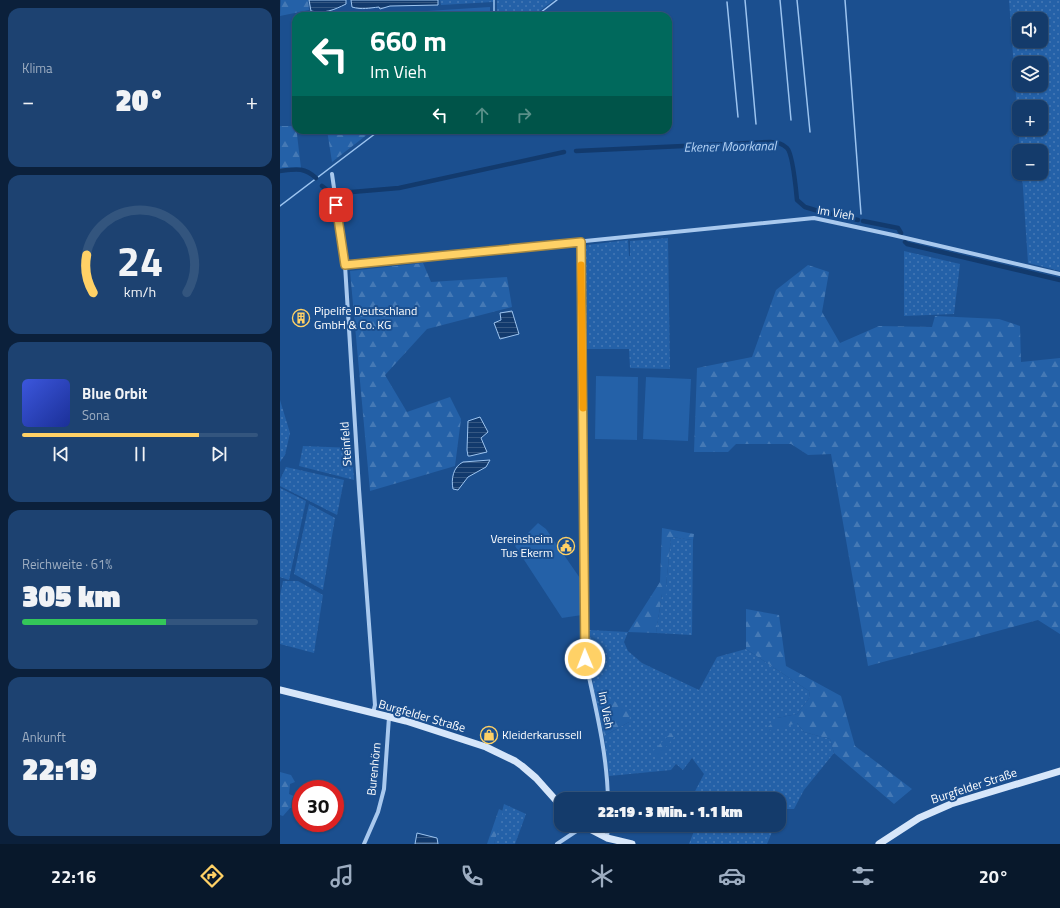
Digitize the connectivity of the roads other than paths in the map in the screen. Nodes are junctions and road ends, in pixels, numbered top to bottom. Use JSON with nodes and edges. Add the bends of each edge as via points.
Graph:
{"nodes":[{"id":1,"x":332,"y":174,"type":"dead end"},
{"id":2,"x":581,"y":242,"type":"junction"},
{"id":3,"x":345,"y":265,"type":"junction"},
{"id":4,"x":1060,"y":274,"type":"edge"},
{"id":5,"x":280,"y":690,"type":"edge"},
{"id":6,"x":373,"y":713,"type":"junction"},
{"id":7,"x":389,"y":717,"type":"junction"},
{"id":8,"x":1060,"y":771,"type":"edge"},
{"id":9,"x":608,"y":792,"type":"edge"},
{"id":10,"x":554,"y":798,"type":"edge"},
{"id":11,"x":575,"y":832,"type":"edge"},
{"id":12,"x":595,"y":832,"type":"edge"},
{"id":13,"x":607,"y":832,"type":"edge"},
{"id":14,"x":607,"y":838,"type":"junction"},
{"id":15,"x":364,"y":844,"type":"edge"},
{"id":16,"x":557,"y":844,"type":"edge"},
{"id":17,"x":632,"y":844,"type":"edge"},
{"id":18,"x":879,"y":844,"type":"edge"}],
"edges":[{"from":1,"to":3,"type":"street","name":"Steinfeld"},
{"from":2,"to":3,"type":"street","name":"Im Vieh"},
{"from":2,"to":4,"type":"street","name":"Im Vieh","via":[[814,218]]},
{"from":2,"to":9,"type":"street","name":"Im Vieh","via":[[585,659],[606,766]]},
{"from":3,"to":6,"type":"street","name":"Steinfeld","via":[[375,705]]},
{"from":5,"to":6,"type":"street","name":"Burgfelder Straße"},
{"from":6,"to":7,"type":"street","name":"Burgfelder Straße"},
{"from":7,"to":10,"type":"street","name":"Burgfelder Straße","via":[[467,740],[516,760]]},
{"from":7,"to":15,"type":"street","name":"Burenhörn","via":[[384,789],[378,812]]},
{"from":8,"to":18,"type":"street","name":"Burgfelder Straße","via":[[951,804],[919,818]]},
{"from":11,"to":16,"type":"street"},
{"from":12,"to":14,"type":"street"},
{"from":13,"to":14,"type":"street"},
{"from":14,"to":17,"type":"street"}]}
